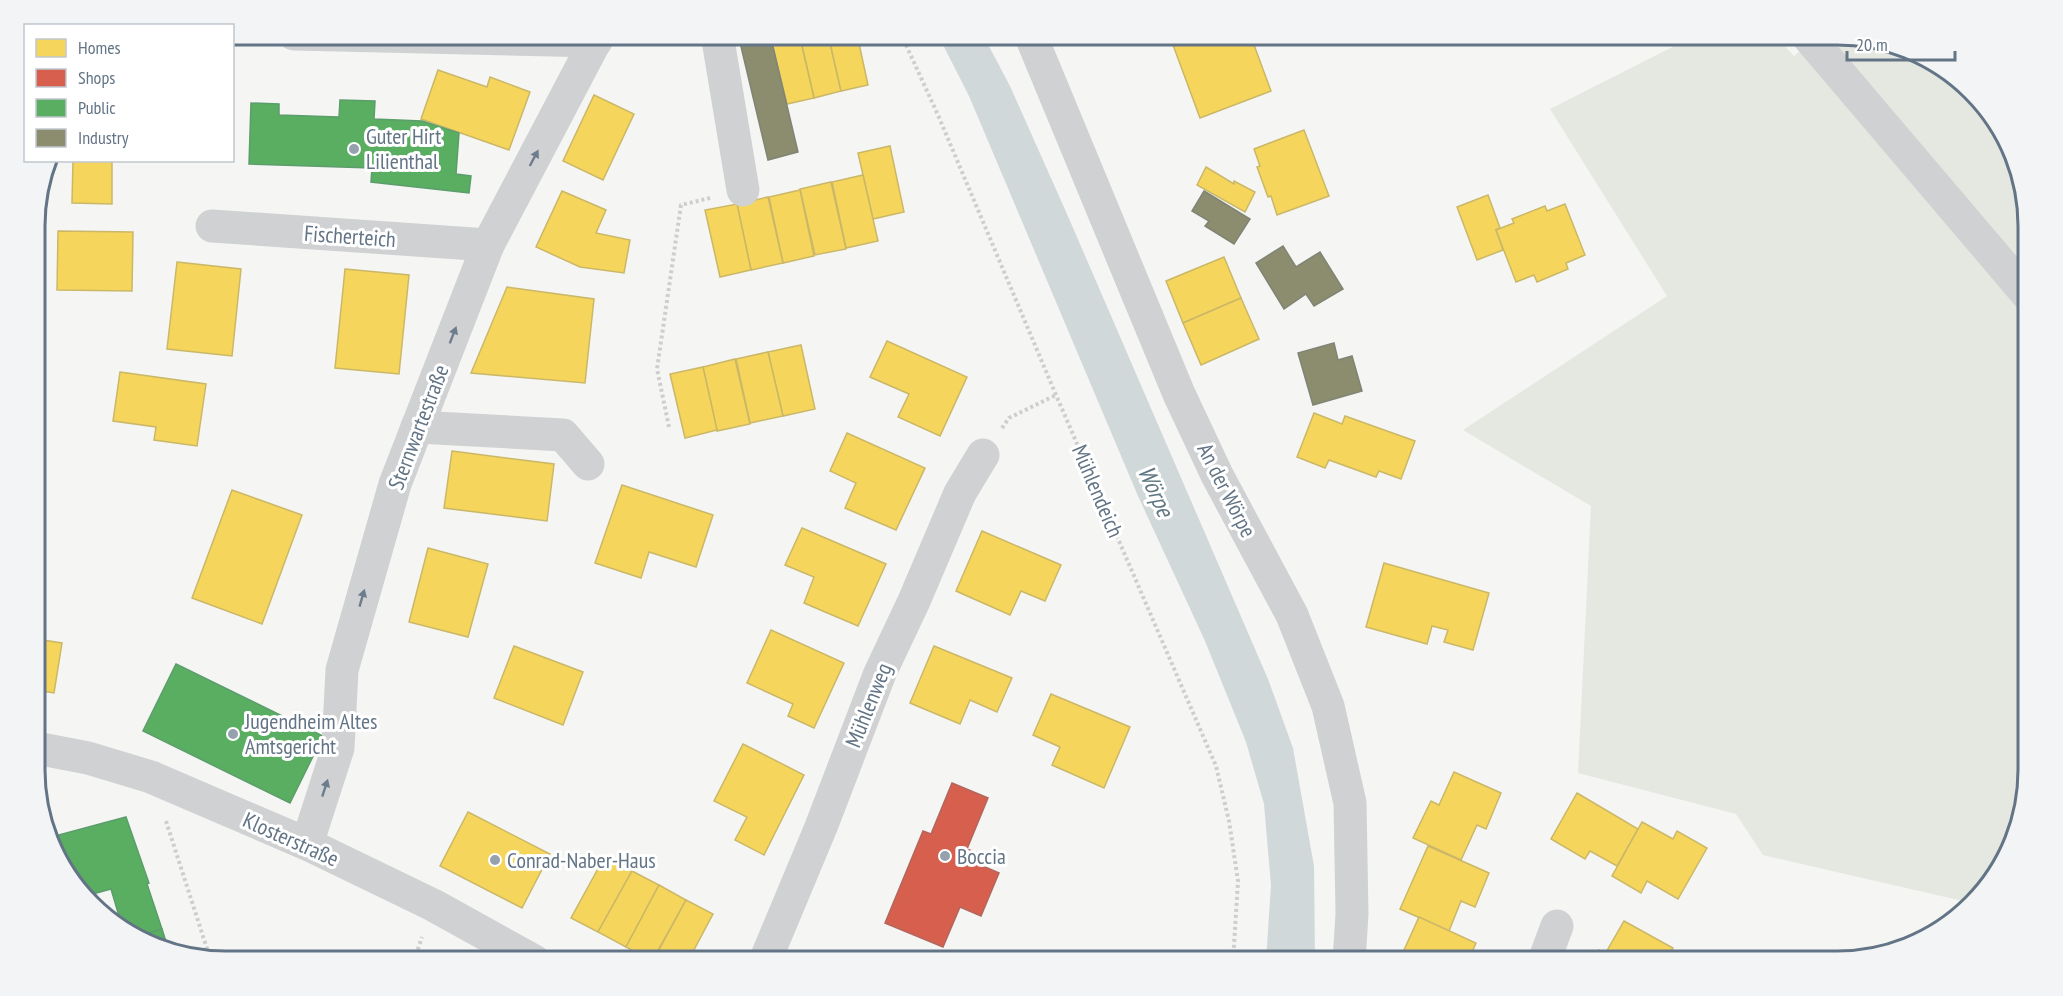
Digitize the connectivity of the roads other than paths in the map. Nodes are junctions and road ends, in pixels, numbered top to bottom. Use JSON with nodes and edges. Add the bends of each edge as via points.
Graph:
{"nodes":[{"id":1,"x":593,"y":45,"type":"edge"},
{"id":2,"x":719,"y":45,"type":"edge"},
{"id":3,"x":1035,"y":45,"type":"edge"},
{"id":4,"x":1815,"y":45,"type":"edge"},
{"id":5,"x":742,"y":190,"type":"road end"},
{"id":6,"x":212,"y":226,"type":"dead end"},
{"id":7,"x":488,"y":245,"type":"junction"},
{"id":8,"x":2018,"y":283,"type":"edge"},
{"id":9,"x":417,"y":427,"type":"junction"},
{"id":10,"x":983,"y":455,"type":"road end"},
{"id":11,"x":588,"y":464,"type":"dead end"},
{"id":12,"x":45,"y":750,"type":"edge"},
{"id":13,"x":307,"y":844,"type":"junction"},
{"id":14,"x":1557,"y":926,"type":"dead end"},
{"id":15,"x":514,"y":951,"type":"edge"},
{"id":16,"x":769,"y":951,"type":"edge"},
{"id":17,"x":1350,"y":951,"type":"edge"},
{"id":18,"x":1548,"y":951,"type":"edge"}],
"edges":[{"from":7,"to":1,"type":"street","name":"Sternwartestraße","one_way":true},
{"from":2,"to":5,"type":"street"},
{"from":3,"to":17,"type":"street","name":"An der Wörpe","via":[[1179,394],[1217,475],[1292,615],[1328,706],[1350,803]]},
{"from":4,"to":8,"type":"street"},
{"from":6,"to":7,"type":"street","name":"Fischerteich"},
{"from":9,"to":7,"type":"street","name":"Sternwartestraße","one_way":true},
{"from":9,"to":11,"type":"street","via":[[563,435]]},
{"from":13,"to":9,"type":"street","name":"Sternwartestraße","one_way":true,"via":[[338,748],[342,670],[395,484]]},
{"from":10,"to":16,"type":"street","name":"Mühlenweg","via":[[960,493],[880,673]]},
{"from":12,"to":13,"type":"street","name":"Klosterstraße","via":[[151,777]]},
{"from":13,"to":15,"type":"street","name":"Klosterstraße"},
{"from":14,"to":18,"type":"street"}]}
